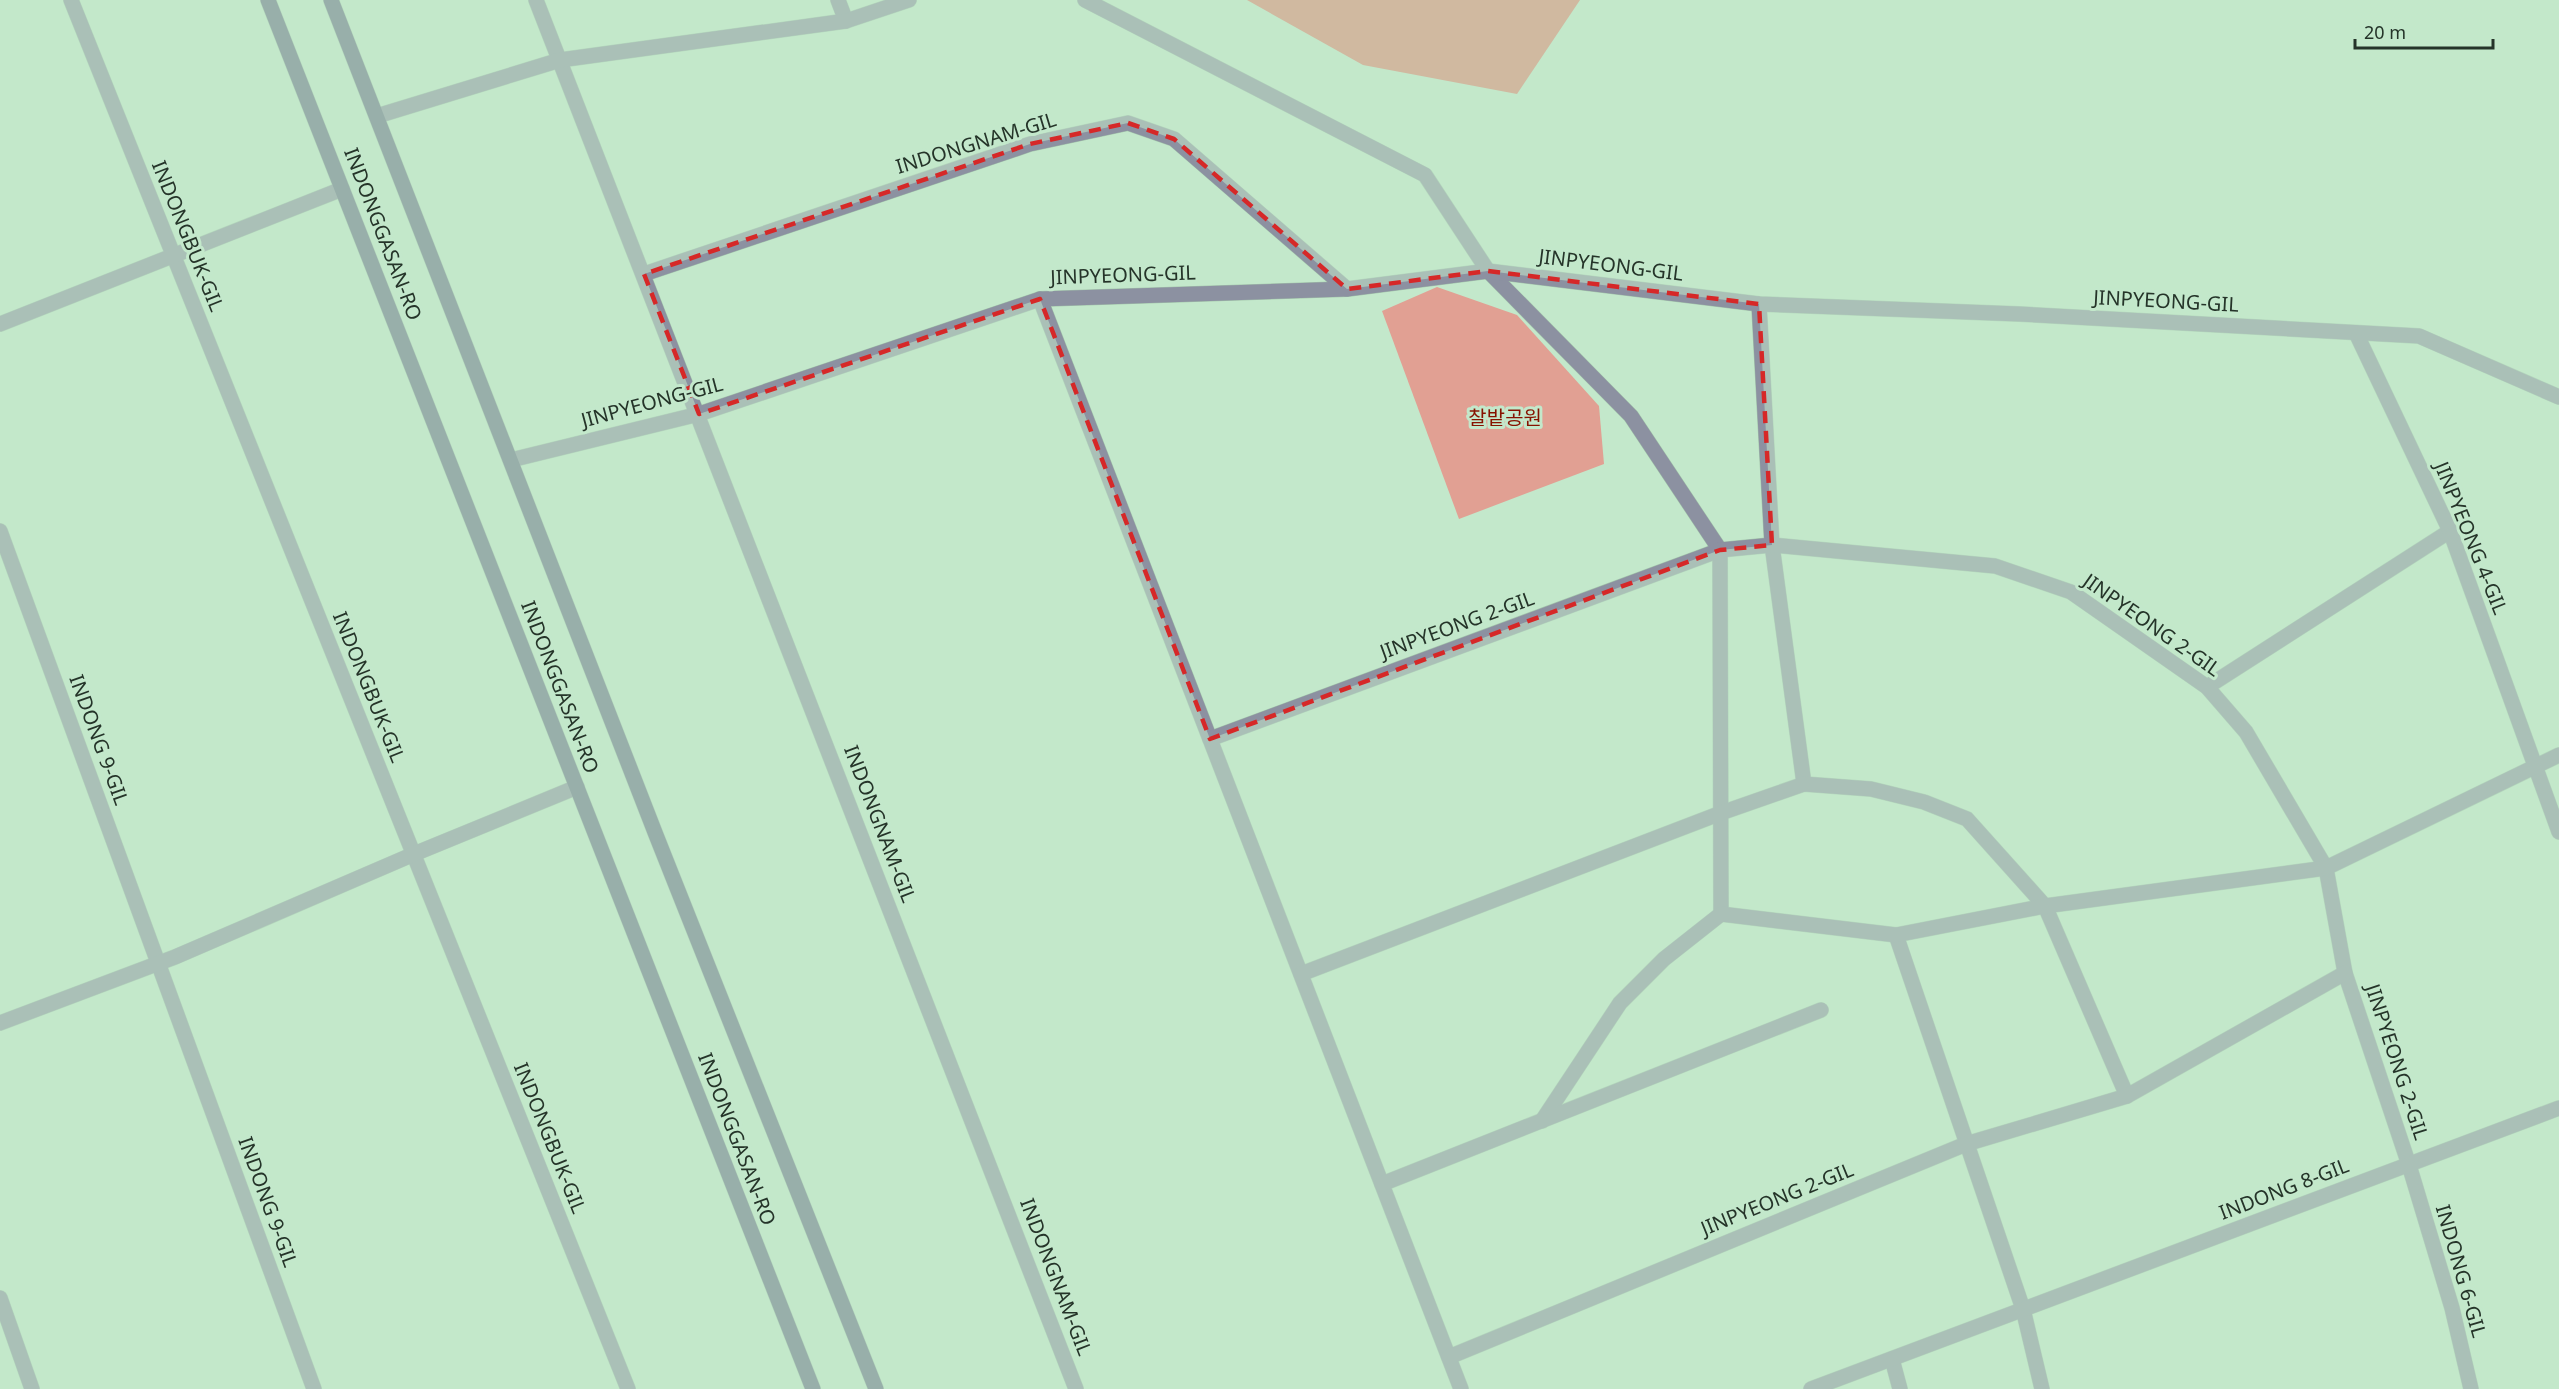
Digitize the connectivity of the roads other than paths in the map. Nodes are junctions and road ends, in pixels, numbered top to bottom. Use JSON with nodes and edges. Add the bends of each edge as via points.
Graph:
{"nodes":[{"id":1,"x":72,"y":0,"type":"edge"},
{"id":2,"x":268,"y":0,"type":"edge"},
{"id":3,"x":331,"y":0,"type":"edge"},
{"id":4,"x":536,"y":0,"type":"edge"},
{"id":5,"x":838,"y":0,"type":"edge"},
{"id":6,"x":909,"y":0,"type":"edge"},
{"id":7,"x":1085,"y":0,"type":"edge"},
{"id":8,"x":846,"y":21,"type":"junction"},
{"id":9,"x":560,"y":60,"type":"junction"},
{"id":10,"x":377,"y":116,"type":"junction"},
{"id":11,"x":342,"y":189,"type":"junction"},
{"id":12,"x":173,"y":254,"type":"junction"},
{"id":13,"x":1488,"y":271,"type":"junction"},
{"id":14,"x":644,"y":274,"type":"junction"},
{"id":15,"x":1347,"y":289,"type":"junction"},
{"id":16,"x":1040,"y":299,"type":"junction"},
{"id":17,"x":1759,"y":304,"type":"junction"},
{"id":18,"x":0,"y":324,"type":"edge"},
{"id":19,"x":2356,"y":333,"type":"junction"},
{"id":20,"x":2559,"y":397,"type":"edge"},
{"id":21,"x":699,"y":414,"type":"junction"},
{"id":22,"x":511,"y":460,"type":"junction"},
{"id":23,"x":0,"y":531,"type":"edge"},
{"id":24,"x":2450,"y":531,"type":"junction"},
{"id":25,"x":1772,"y":545,"type":"junction"},
{"id":26,"x":1720,"y":550,"type":"junction"},
{"id":27,"x":2207,"y":687,"type":"junction"},
{"id":28,"x":1210,"y":739,"type":"junction"},
{"id":29,"x":2559,"y":755,"type":"edge"},
{"id":30,"x":2534,"y":765,"type":"junction"},
{"id":31,"x":1804,"y":784,"type":"junction"},
{"id":32,"x":577,"y":787,"type":"junction"},
{"id":33,"x":1721,"y":813,"type":"junction"},
{"id":34,"x":2559,"y":832,"type":"edge"},
{"id":35,"x":414,"y":854,"type":"junction"},
{"id":36,"x":2326,"y":868,"type":"junction"},
{"id":37,"x":2045,"y":906,"type":"junction"},
{"id":38,"x":1722,"y":914,"type":"junction"},
{"id":39,"x":1896,"y":935,"type":"junction"},
{"id":40,"x":158,"y":963,"type":"junction"},
{"id":41,"x":2345,"y":973,"type":"junction"},
{"id":42,"x":1301,"y":974,"type":"junction"},
{"id":43,"x":1821,"y":1010,"type":"dead end"},
{"id":44,"x":0,"y":1023,"type":"edge"},
{"id":45,"x":2127,"y":1095,"type":"junction"},
{"id":46,"x":2559,"y":1108,"type":"edge"},
{"id":47,"x":1542,"y":1121,"type":"junction"},
{"id":48,"x":1966,"y":1144,"type":"junction"},
{"id":49,"x":2409,"y":1165,"type":"junction"},
{"id":50,"x":1382,"y":1184,"type":"junction"},
{"id":51,"x":0,"y":1298,"type":"edge"},
{"id":52,"x":2023,"y":1309,"type":"junction"},
{"id":53,"x":1449,"y":1357,"type":"junction"},
{"id":54,"x":1892,"y":1359,"type":"junction"},
{"id":55,"x":32,"y":1389,"type":"edge"},
{"id":56,"x":314,"y":1389,"type":"edge"},
{"id":57,"x":628,"y":1389,"type":"edge"},
{"id":58,"x":813,"y":1389,"type":"edge"},
{"id":59,"x":876,"y":1389,"type":"edge"},
{"id":60,"x":1076,"y":1389,"type":"edge"},
{"id":61,"x":1461,"y":1389,"type":"edge"},
{"id":62,"x":1810,"y":1389,"type":"edge"},
{"id":63,"x":1900,"y":1389,"type":"edge"},
{"id":64,"x":2042,"y":1389,"type":"edge"},
{"id":65,"x":2471,"y":1389,"type":"edge"}],
"edges":[{"from":1,"to":12,"type":"street","name":"INDONGBUK-GIL"},
{"from":2,"to":11,"type":"main road","name":"INDONGGASAN-RO"},
{"from":3,"to":10,"type":"main road","name":"INDONGGASAN-RO"},
{"from":4,"to":9,"type":"street","name":"INDONGNAM-GIL"},
{"from":5,"to":8,"type":"street"},
{"from":6,"to":8,"type":"street"},
{"from":7,"to":13,"type":"street","via":[[1425,176]]},
{"from":8,"to":9,"type":"street"},
{"from":9,"to":10,"type":"street"},
{"from":9,"to":14,"type":"street","name":"INDONGNAM-GIL"},
{"from":10,"to":22,"type":"main road","name":"INDONGGASAN-RO"},
{"from":11,"to":12,"type":"street"},
{"from":11,"to":32,"type":"main road","name":"INDONGGASAN-RO"},
{"from":12,"to":18,"type":"street"},
{"from":12,"to":35,"type":"street","name":"INDONGBUK-GIL"},
{"from":13,"to":15,"type":"street","name":"JINPYEONG-GIL"},
{"from":13,"to":17,"type":"street","name":"JINPYEONG-GIL"},
{"from":13,"to":26,"type":"street","via":[[1631,416]]},
{"from":14,"to":15,"type":"street","name":"INDONGNAM-GIL","via":[[1030,144],[1128,123],[1174,139]]},
{"from":14,"to":21,"type":"street","name":"INDONGNAM-GIL"},
{"from":15,"to":16,"type":"street","name":"JINPYEONG-GIL"},
{"from":16,"to":21,"type":"street","name":"JINPYEONG-GIL"},
{"from":16,"to":28,"type":"street"},
{"from":17,"to":19,"type":"street","name":"JINPYEONG-GIL"},
{"from":17,"to":25,"type":"street"},
{"from":19,"to":20,"type":"street","name":"JINPYEONG-GIL","via":[[2419,336]]},
{"from":19,"to":24,"type":"street","name":"JINPYEONG 4-GIL"},
{"from":21,"to":22,"type":"street","name":"JINPYEONG-GIL"},
{"from":21,"to":60,"type":"street","name":"INDONGNAM-GIL"},
{"from":22,"to":59,"type":"main road","name":"INDONGGASAN-RO"},
{"from":23,"to":40,"type":"street","name":"INDONG 9-GIL"},
{"from":24,"to":27,"type":"street"},
{"from":24,"to":30,"type":"street","name":"JINPYEONG 4-GIL"},
{"from":25,"to":26,"type":"street","name":"JINPYEONG 2-GIL"},
{"from":25,"to":27,"type":"street","name":"JINPYEONG 2-GIL","via":[[1995,566],[2071,592]]},
{"from":25,"to":31,"type":"street"},
{"from":26,"to":28,"type":"street","name":"JINPYEONG 2-GIL"},
{"from":26,"to":33,"type":"street"},
{"from":27,"to":36,"type":"street","name":"JINPYEONG 2-GIL","via":[[2246,732]]},
{"from":28,"to":42,"type":"street"},
{"from":29,"to":30,"type":"street"},
{"from":30,"to":34,"type":"street","name":"JINPYEONG 4-GIL"},
{"from":30,"to":36,"type":"street"},
{"from":31,"to":33,"type":"street"},
{"from":31,"to":37,"type":"street","via":[[1871,789],[1924,802],[1967,819]]},
{"from":32,"to":35,"type":"street"},
{"from":32,"to":58,"type":"main road","name":"INDONGGASAN-RO"},
{"from":33,"to":38,"type":"street"},
{"from":33,"to":42,"type":"street"},
{"from":35,"to":40,"type":"street"},
{"from":35,"to":57,"type":"street","name":"INDONGBUK-GIL"},
{"from":36,"to":37,"type":"street"},
{"from":36,"to":41,"type":"street","name":"JINPYEONG 2-GIL"},
{"from":37,"to":39,"type":"street"},
{"from":37,"to":45,"type":"street"},
{"from":38,"to":39,"type":"street"},
{"from":38,"to":47,"type":"street","via":[[1664,959],[1620,1003]]},
{"from":39,"to":48,"type":"street"},
{"from":40,"to":44,"type":"street"},
{"from":40,"to":56,"type":"street","name":"INDONG 9-GIL"},
{"from":41,"to":45,"type":"street","name":"JINPYEONG 2-GIL"},
{"from":41,"to":49,"type":"street","name":"JINPYEONG 2-GIL"},
{"from":42,"to":50,"type":"street"},
{"from":43,"to":47,"type":"street"},
{"from":45,"to":48,"type":"street","name":"JINPYEONG 2-GIL"},
{"from":46,"to":49,"type":"street","name":"INDONG 8-GIL"},
{"from":47,"to":50,"type":"street"},
{"from":48,"to":52,"type":"street"},
{"from":48,"to":53,"type":"street","name":"JINPYEONG 2-GIL"},
{"from":49,"to":52,"type":"street","name":"INDONG 8-GIL"},
{"from":49,"to":65,"type":"street","name":"INDONG 6-GIL","via":[[2452,1308]]},
{"from":50,"to":53,"type":"street"},
{"from":51,"to":55,"type":"street"},
{"from":52,"to":54,"type":"street","name":"INDONG 8-GIL"},
{"from":52,"to":64,"type":"street"},
{"from":53,"to":61,"type":"street"},
{"from":54,"to":62,"type":"street","name":"INDONG 8-GIL"},
{"from":54,"to":63,"type":"street"}]}
